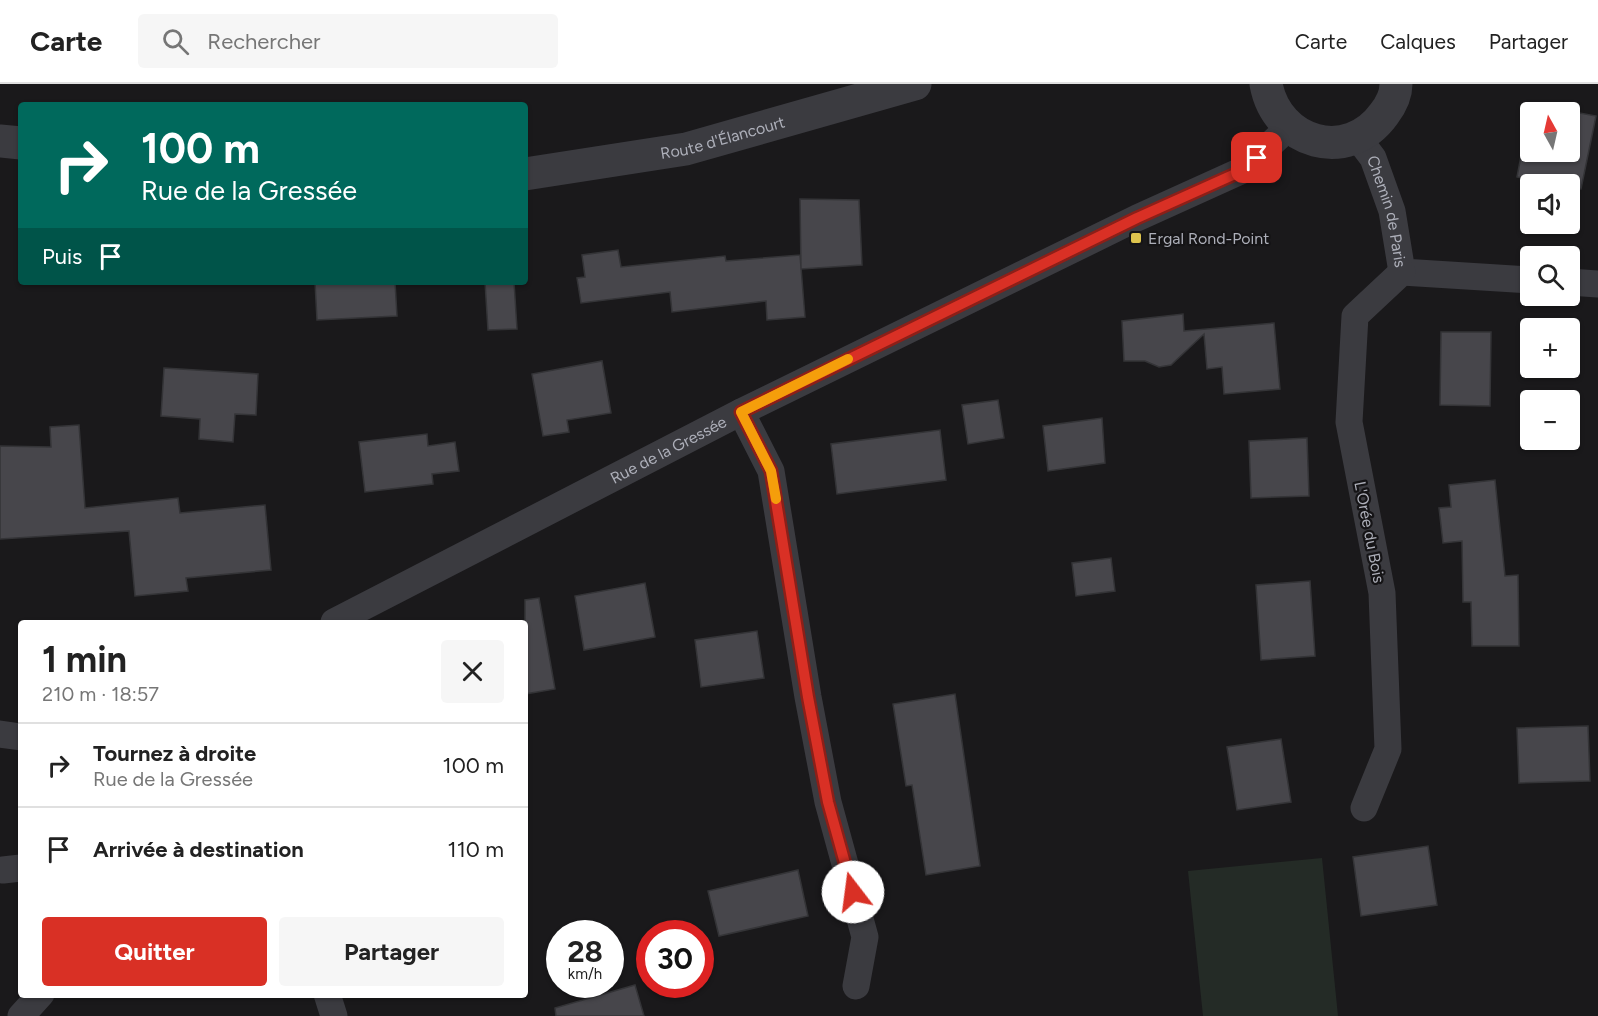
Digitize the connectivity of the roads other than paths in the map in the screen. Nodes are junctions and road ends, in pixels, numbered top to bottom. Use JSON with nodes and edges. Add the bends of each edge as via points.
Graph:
{"nodes":[{"id":1,"x":915,"y":84,"type":"edge"},
{"id":2,"x":1266,"y":84,"type":"edge"},
{"id":3,"x":1396,"y":84,"type":"edge"},
{"id":4,"x":1289,"y":127,"type":"junction"},
{"id":5,"x":1357,"y":137,"type":"junction"},
{"id":6,"x":0,"y":141,"type":"edge"},
{"id":7,"x":18,"y":143,"type":"edge"},
{"id":8,"x":528,"y":174,"type":"edge"},
{"id":9,"x":1402,"y":272,"type":"junction"},
{"id":10,"x":1520,"y":279,"type":"edge"},
{"id":11,"x":1580,"y":283,"type":"edge"},
{"id":12,"x":1598,"y":284,"type":"edge"},
{"id":13,"x":741,"y":412,"type":"junction"},
{"id":14,"x":338,"y":620,"type":"edge"},
{"id":15,"x":0,"y":734,"type":"edge"},
{"id":16,"x":18,"y":737,"type":"edge"},
{"id":17,"x":1364,"y":808,"type":"dead end"},
{"id":18,"x":856,"y":986,"type":"dead end"},
{"id":19,"x":37,"y":998,"type":"edge"},
{"id":20,"x":328,"y":998,"type":"edge"},
{"id":21,"x":21,"y":1016,"type":"edge"},
{"id":22,"x":333,"y":1016,"type":"edge"}],
"edges":[{"from":1,"to":8,"type":"street","name":"Route d'Élancourt","via":[[686,149]]},
{"from":2,"to":4,"type":"street","via":[[1279,118]]},
{"from":3,"to":5,"type":"street","via":[[1391,104],[1377,124]]},
{"from":4,"to":5,"type":"street","via":[[1308,139],[1331,142]]},
{"from":4,"to":13,"type":"street","name":"Rue de la Gressée","via":[[1244,170],[1137,218]]},
{"from":5,"to":9,"type":"street","name":"Chemin de Paris","via":[[1373,158],[1392,211]]},
{"from":6,"to":7,"type":"street"},
{"from":9,"to":10,"type":"street","name":"Chemin de Paris"},
{"from":9,"to":17,"type":"street","name":"L'Orée du Bois","via":[[1355,316],[1349,422],[1382,593],[1388,749]]},
{"from":11,"to":12,"type":"street"},
{"from":13,"to":14,"type":"street","name":"Rue de la Gressée"},
{"from":13,"to":18,"type":"street","via":[[771,471],[828,802],[865,937]]},
{"from":15,"to":16,"type":"street"},
{"from":19,"to":21,"type":"street"},
{"from":20,"to":22,"type":"street"}]}
